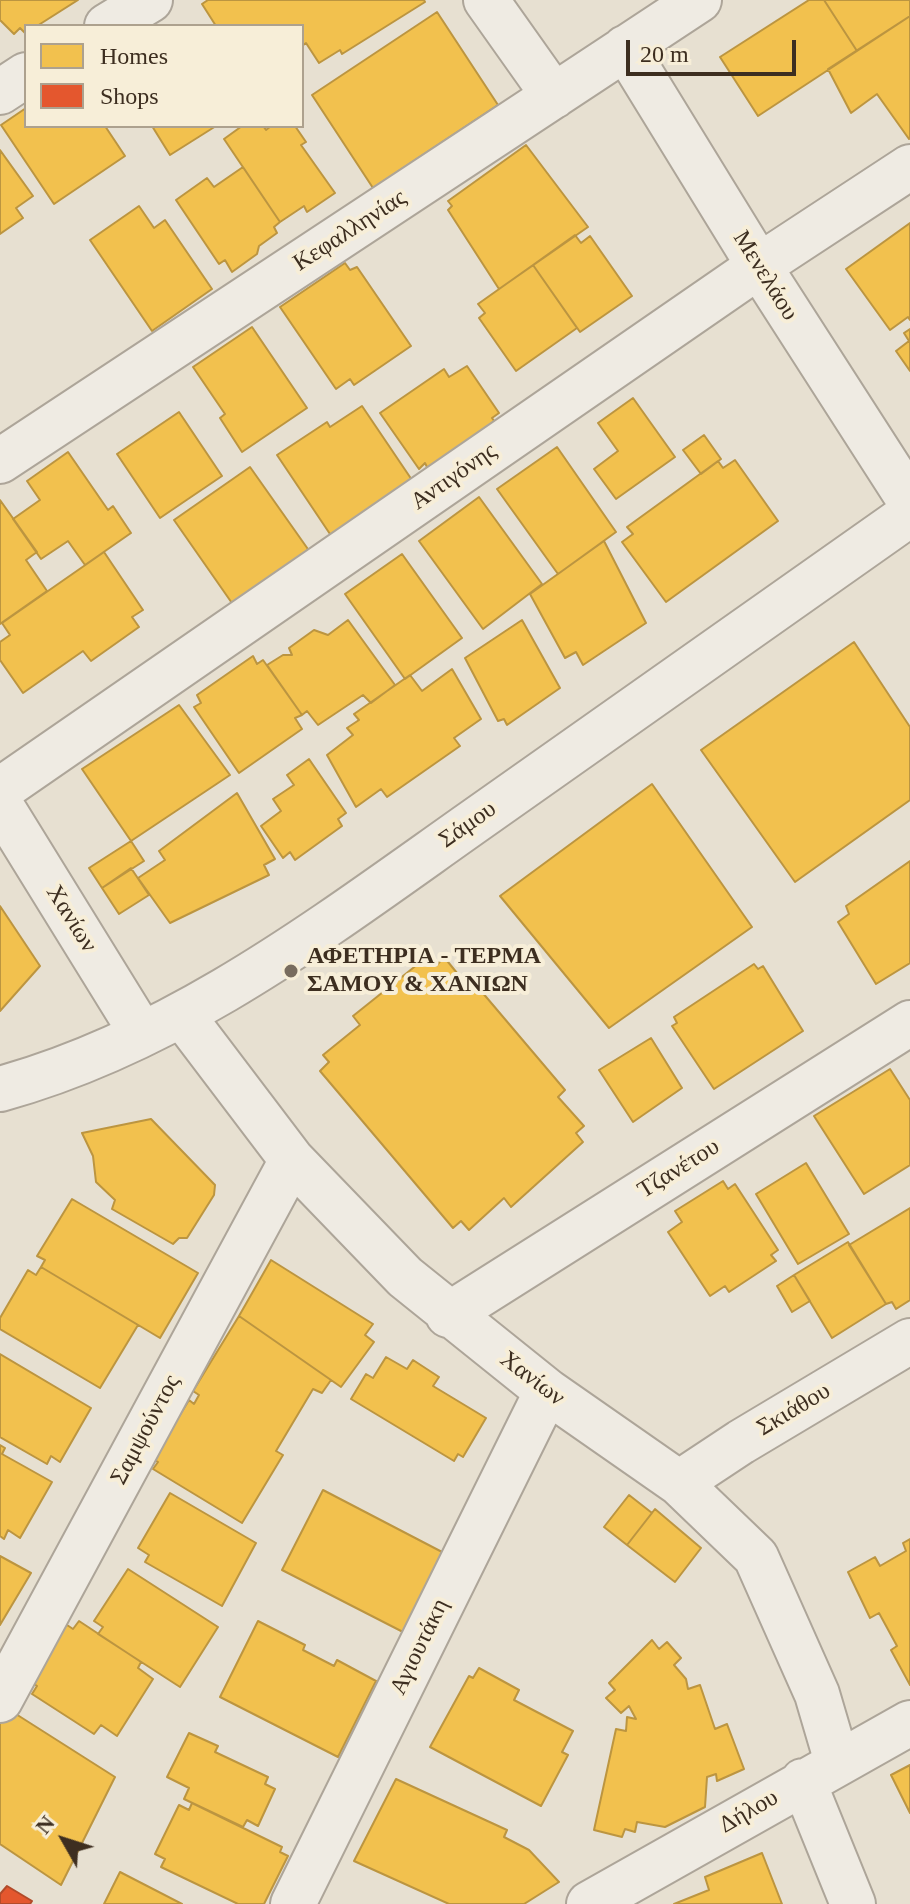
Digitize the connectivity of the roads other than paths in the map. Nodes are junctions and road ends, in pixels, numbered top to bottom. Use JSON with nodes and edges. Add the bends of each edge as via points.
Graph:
{"nodes":[{"id":1,"x":150,"y":0,"type":"edge"},
{"id":2,"x":486,"y":0,"type":"edge"},
{"id":3,"x":699,"y":0,"type":"edge"},
{"id":4,"x":110,"y":24,"type":"edge"},
{"id":5,"x":625,"y":48,"type":"junction"},
{"id":6,"x":554,"y":96,"type":"junction"},
{"id":7,"x":910,"y":167,"type":"edge"},
{"id":8,"x":759,"y":266,"type":"junction"},
{"id":9,"x":0,"y":461,"type":"edge"},
{"id":10,"x":910,"y":501,"type":"edge"},
{"id":11,"x":910,"y":514,"type":"edge"},
{"id":12,"x":0,"y":790,"type":"edge"},
{"id":13,"x":0,"y":804,"type":"edge"},
{"id":14,"x":182,"y":1015,"type":"junction"},
{"id":15,"x":910,"y":1023,"type":"edge"},
{"id":16,"x":142,"y":1034,"type":"junction"},
{"id":17,"x":0,"y":1089,"type":"edge"},
{"id":18,"x":292,"y":1160,"type":"junction"},
{"id":19,"x":448,"y":1315,"type":"junction"},
{"id":20,"x":910,"y":1341,"type":"edge"},
{"id":21,"x":547,"y":1391,"type":"junction"},
{"id":22,"x":679,"y":1483,"type":"junction"},
{"id":23,"x":0,"y":1700,"type":"edge"},
{"id":24,"x":910,"y":1723,"type":"edge"},
{"id":25,"x":820,"y":1772,"type":"junction"},
{"id":26,"x":293,"y":1904,"type":"edge"},
{"id":27,"x":589,"y":1904,"type":"edge"},
{"id":28,"x":853,"y":1904,"type":"edge"}],
"edges":[{"from":1,"to":4,"type":"street"},
{"from":2,"to":6,"type":"street"},
{"from":3,"to":5,"type":"street","name":"Κεφαλληνίας"},
{"from":5,"to":6,"type":"street","name":"Κεφαλληνίας"},
{"from":5,"to":8,"type":"street","name":"Μενελάου"},
{"from":6,"to":9,"type":"street","name":"Κεφαλληνίας"},
{"from":7,"to":8,"type":"street","name":"Αντιγόνης"},
{"from":8,"to":10,"type":"street","name":"Μενελάου"},
{"from":8,"to":12,"type":"street","name":"Αντιγόνης"},
{"from":11,"to":14,"type":"street","name":"Σάμου","via":[[283,956]]},
{"from":13,"to":16,"type":"street","name":"Χανίων"},
{"from":14,"to":16,"type":"street","name":"Σάμου"},
{"from":14,"to":18,"type":"street","name":"Χανίων"},
{"from":15,"to":19,"type":"street","name":"Τζανέτου"},
{"from":16,"to":17,"type":"street","name":"Σάμου","via":[[50,1075]]},
{"from":18,"to":19,"type":"street","name":"Χανίων"},
{"from":18,"to":23,"type":"street","name":"Σαμψούντος"},
{"from":19,"to":21,"type":"street","name":"Χανίων"},
{"from":20,"to":22,"type":"street","name":"Σκιάθου"},
{"from":21,"to":22,"type":"street","name":"Χανίων"},
{"from":21,"to":26,"type":"street","name":"Αγιουτάκη"},
{"from":22,"to":25,"type":"street","name":"Χανίων","via":[[756,1557],[817,1694]]},
{"from":24,"to":25,"type":"street","name":"Δήλου"},
{"from":25,"to":27,"type":"street","name":"Δήλου"},
{"from":25,"to":28,"type":"street","name":"Χανίων"}]}
